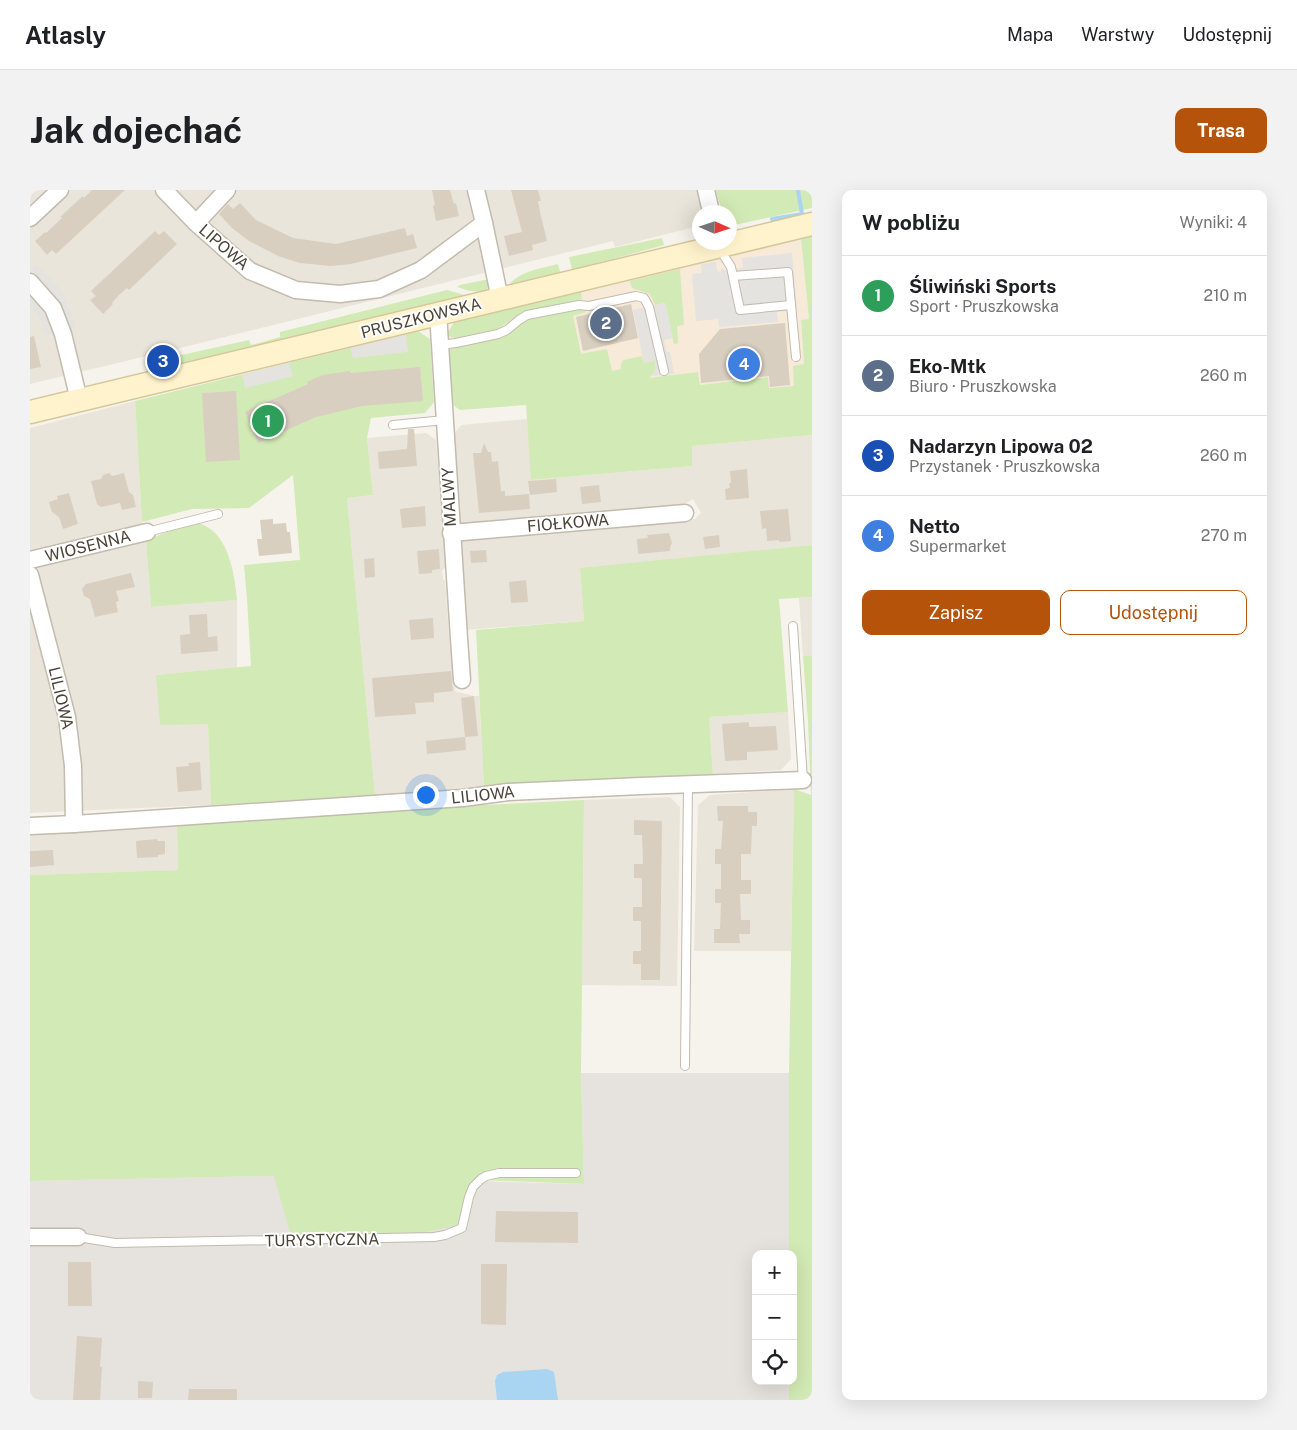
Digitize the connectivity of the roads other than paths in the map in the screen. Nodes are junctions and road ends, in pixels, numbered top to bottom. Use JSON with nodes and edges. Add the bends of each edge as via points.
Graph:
{"nodes":[{"id":1,"x":60,"y":190,"type":"edge"},
{"id":2,"x":164,"y":190,"type":"edge"},
{"id":3,"x":227,"y":190,"type":"edge"},
{"id":4,"x":476,"y":190,"type":"edge"},
{"id":5,"x":706,"y":190,"type":"edge"},
{"id":6,"x":709,"y":205,"type":"edge"},
{"id":7,"x":30,"y":218,"type":"edge"},
{"id":8,"x":196,"y":223,"type":"junction"},
{"id":9,"x":484,"y":223,"type":"junction"},
{"id":10,"x":812,"y":224,"type":"edge"},
{"id":11,"x":737,"y":240,"type":"edge"},
{"id":12,"x":694,"y":250,"type":"edge"},
{"id":13,"x":722,"y":250,"type":"edge"},
{"id":14,"x":733,"y":276,"type":"junction"},
{"id":15,"x":30,"y":282,"type":"edge"},
{"id":16,"x":500,"y":298,"type":"junction"},
{"id":17,"x":790,"y":305,"type":"junction"},
{"id":18,"x":438,"y":314,"type":"junction"},
{"id":19,"x":440,"y":344,"type":"junction"},
{"id":20,"x":796,"y":357,"type":"dead end"},
{"id":21,"x":664,"y":371,"type":"dead end"},
{"id":22,"x":79,"y":400,"type":"junction"},
{"id":23,"x":30,"y":412,"type":"edge"},
{"id":24,"x":445,"y":420,"type":"junction"},
{"id":25,"x":393,"y":425,"type":"dead end"},
{"id":26,"x":685,"y":513,"type":"dead end"},
{"id":27,"x":218,"y":514,"type":"dead end"},
{"id":28,"x":147,"y":532,"type":"joint"},
{"id":29,"x":451,"y":533,"type":"junction"},
{"id":30,"x":30,"y":560,"type":"edge"},
{"id":31,"x":30,"y":575,"type":"edge"},
{"id":32,"x":793,"y":626,"type":"dead end"},
{"id":33,"x":462,"y":680,"type":"dead end"},
{"id":34,"x":803,"y":780,"type":"joint"},
{"id":35,"x":688,"y":784,"type":"junction"},
{"id":36,"x":74,"y":824,"type":"junction"},
{"id":37,"x":30,"y":826,"type":"edge"},
{"id":38,"x":685,"y":1066,"type":"dead end"},
{"id":39,"x":576,"y":1173,"type":"dead end"},
{"id":40,"x":30,"y":1237,"type":"edge"},
{"id":41,"x":78,"y":1237,"type":"joint"}],
"edges":[{"from":1,"to":7,"type":"street"},
{"from":2,"to":8,"type":"street","name":"LIPOWA"},
{"from":3,"to":8,"type":"street"},
{"from":4,"to":9,"type":"street"},
{"from":5,"to":6,"type":"street"},
{"from":8,"to":9,"type":"street","name":"LIPOWA","via":[[250,271],[296,290],[340,294],[379,289],[421,270]]},
{"from":9,"to":16,"type":"street"},
{"from":10,"to":11,"type":"street","name":"PRUSZKOWSKA"},
{"from":12,"to":16,"type":"street","name":"PRUSZKOWSKA"},
{"from":13,"to":14,"type":"lane"},
{"from":14,"to":17,"type":"lane","via":[[740,310]]},
{"from":14,"to":17,"type":"lane","via":[[788,272]]},
{"from":15,"to":22,"type":"street","via":[[53,308],[63,334]]},
{"from":16,"to":18,"type":"street","name":"PRUSZKOWSKA"},
{"from":17,"to":20,"type":"lane"},
{"from":18,"to":19,"type":"street","name":"MALWY"},
{"from":18,"to":22,"type":"street","name":"PRUSZKOWSKA"},
{"from":19,"to":21,"type":"lane","via":[[498,334],[527,315],[636,296],[644,298],[649,306]]},
{"from":19,"to":24,"type":"street","name":"MALWY"},
{"from":22,"to":23,"type":"street","name":"PRUSZKOWSKA"},
{"from":24,"to":25,"type":"lane"},
{"from":24,"to":29,"type":"street","name":"MALWY"},
{"from":26,"to":29,"type":"street","name":"FIOŁKOWA"},
{"from":27,"to":28,"type":"lane"},
{"from":28,"to":30,"type":"street","name":"WIOSENNA"},
{"from":29,"to":33,"type":"street","name":"MALWY"},
{"from":31,"to":36,"type":"street","name":"LILIOWA","via":[[67,718],[73,766]]},
{"from":32,"to":34,"type":"lane"},
{"from":34,"to":35,"type":"street","name":"LILIOWA"},
{"from":35,"to":36,"type":"street","name":"LILIOWA","via":[[508,792],[463,798]]},
{"from":35,"to":38,"type":"lane"},
{"from":36,"to":37,"type":"street","name":"LILIOWA"},
{"from":39,"to":41,"type":"lane","name":"TURYSTYCZNA","via":[[499,1173],[486,1176],[473,1187],[462,1228],[434,1237],[115,1243]]},
{"from":40,"to":41,"type":"street","name":"TURYSTYCZNA"}]}
